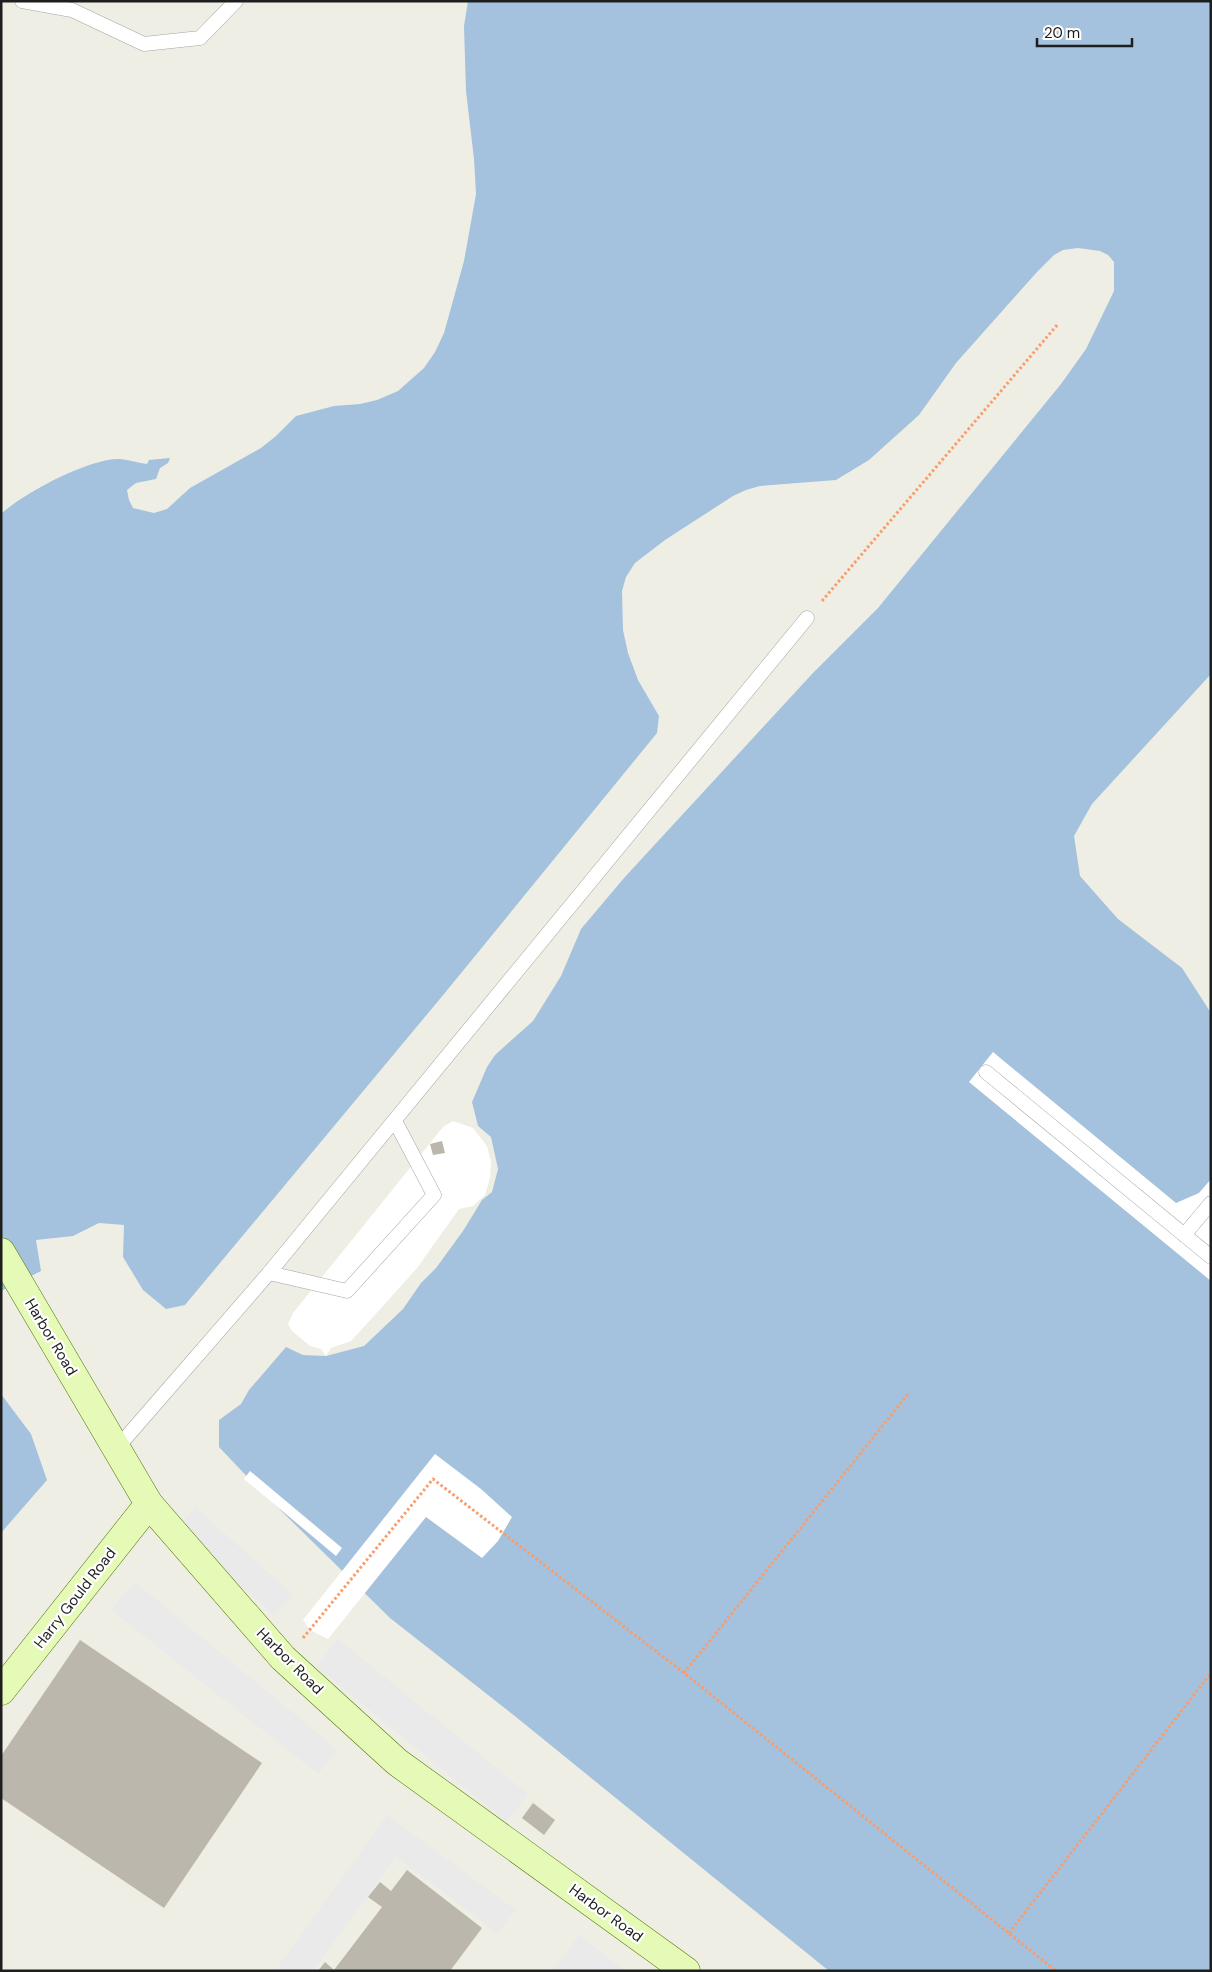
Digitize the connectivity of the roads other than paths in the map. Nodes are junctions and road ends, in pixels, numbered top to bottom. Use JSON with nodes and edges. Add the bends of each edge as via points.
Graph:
{"nodes":[{"id":1,"x":22,"y":1,"type":"edge"},
{"id":2,"x":236,"y":1,"type":"edge"},
{"id":3,"x":807,"y":618,"type":"road end"},
{"id":4,"x":986,"y":1072,"type":"dead end"},
{"id":5,"x":395,"y":1121,"type":"junction"},
{"id":6,"x":1211,"y":1203,"type":"edge"},
{"id":7,"x":1184,"y":1235,"type":"junction"},
{"id":8,"x":1,"y":1252,"type":"edge"},
{"id":9,"x":1211,"y":1257,"type":"edge"},
{"id":10,"x":269,"y":1273,"type":"junction"},
{"id":11,"x":117,"y":1448,"type":"junction"},
{"id":12,"x":150,"y":1504,"type":"junction"},
{"id":13,"x":1,"y":1691,"type":"edge"},
{"id":14,"x":686,"y":1971,"type":"edge"}],
"edges":[{"from":1,"to":2,"type":"lane","via":[[72,10],[144,44],[200,38]]},
{"from":3,"to":5,"type":"lane"},
{"from":4,"to":7,"type":"lane"},
{"from":5,"to":10,"type":"lane"},
{"from":5,"to":10,"type":"lane","via":[[434,1195],[348,1292]]},
{"from":6,"to":7,"type":"lane"},
{"from":7,"to":9,"type":"lane"},
{"from":8,"to":11,"type":"street","name":"Harbor Road"},
{"from":10,"to":11,"type":"lane"},
{"from":11,"to":12,"type":"street","name":"Harbor Road"},
{"from":12,"to":13,"type":"street","name":"Harry Gould Road"},
{"from":12,"to":14,"type":"street","name":"Harbor Road","via":[[283,1658],[398,1762]]}]}
